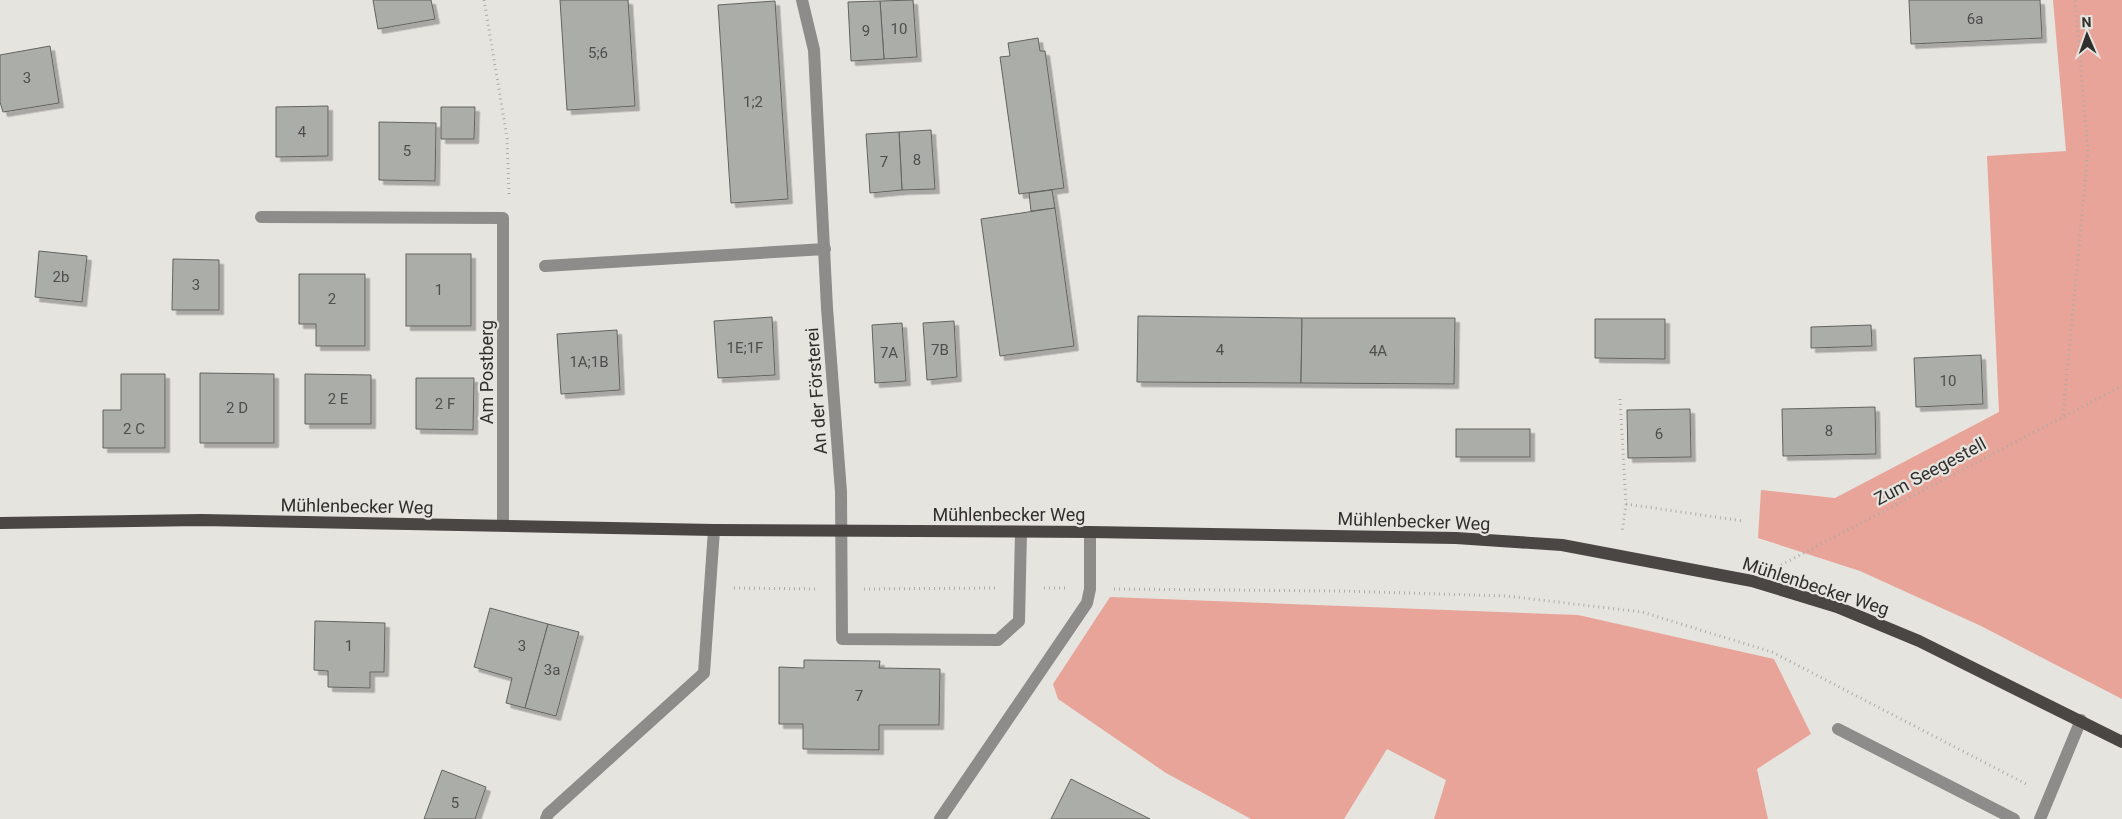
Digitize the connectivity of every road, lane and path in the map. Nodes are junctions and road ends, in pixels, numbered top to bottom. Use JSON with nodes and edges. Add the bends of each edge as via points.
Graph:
{"nodes":[{"id":1,"x":484,"y":0,"type":"edge"},
{"id":2,"x":802,"y":0,"type":"edge"},
{"id":3,"x":2075,"y":0,"type":"edge"},
{"id":4,"x":261,"y":217,"type":"dead end"},
{"id":5,"x":503,"y":218,"type":"junction"},
{"id":6,"x":824,"y":249,"type":"junction"},
{"id":7,"x":545,"y":266,"type":"dead end"},
{"id":8,"x":2122,"y":386,"type":"edge"},
{"id":9,"x":1620,"y":399,"type":"dead end"},
{"id":10,"x":2063,"y":416,"type":"junction"},
{"id":11,"x":1626,"y":504,"type":"junction"},
{"id":12,"x":1743,"y":521,"type":"dead end"},
{"id":13,"x":0,"y":523,"type":"edge"},
{"id":14,"x":503,"y":525,"type":"junction"},
{"id":15,"x":714,"y":530,"type":"junction"},
{"id":16,"x":842,"y":531,"type":"junction"},
{"id":17,"x":1021,"y":532,"type":"junction"},
{"id":18,"x":1090,"y":532,"type":"junction"},
{"id":19,"x":1618,"y":555,"type":"junction"},
{"id":20,"x":1752,"y":581,"type":"junction"},
{"id":21,"x":711,"y":588,"type":"junction"},
{"id":22,"x":1020,"y":588,"type":"junction"},
{"id":23,"x":841,"y":589,"type":"junction"},
{"id":24,"x":1090,"y":589,"type":"junction"},
{"id":25,"x":2080,"y":720,"type":"junction"},
{"id":26,"x":1838,"y":729,"type":"dead end"},
{"id":27,"x":2122,"y":742,"type":"edge"},
{"id":28,"x":2050,"y":796,"type":"junction"},
{"id":29,"x":546,"y":819,"type":"edge"},
{"id":30,"x":940,"y":819,"type":"edge"},
{"id":31,"x":2014,"y":819,"type":"edge"},
{"id":32,"x":2040,"y":819,"type":"edge"}],
"edges":[{"from":1,"to":5,"type":"path","via":[[508,137],[509,206]]},
{"from":2,"to":6,"type":"street","name":"An der Försterei","via":[[814,50]]},
{"from":3,"to":10,"type":"path","via":[[2088,152]]},
{"from":4,"to":5,"type":"street"},
{"from":5,"to":14,"type":"street","name":"Am Postberg"},
{"from":6,"to":7,"type":"street"},
{"from":6,"to":16,"type":"street","name":"An der Försterei"},
{"from":8,"to":10,"type":"path","name":"Zum Seegestell"},
{"from":9,"to":11,"type":"path"},
{"from":10,"to":20,"type":"path","name":"Zum Seegestell"},
{"from":11,"to":12,"type":"path"},
{"from":11,"to":19,"type":"path"},
{"from":13,"to":14,"type":"main road","name":"Mühlenbecker Weg","via":[[202,520]]},
{"from":14,"to":15,"type":"main road","name":"Mühlenbecker Weg"},
{"from":15,"to":16,"type":"main road","name":"Mühlenbecker Weg"},
{"from":15,"to":21,"type":"street"},
{"from":16,"to":17,"type":"main road","name":"Mühlenbecker Weg"},
{"from":16,"to":23,"type":"street","name":"An der Försterei"},
{"from":17,"to":18,"type":"main road","name":"Mühlenbecker Weg"},
{"from":17,"to":22,"type":"street"},
{"from":18,"to":19,"type":"main road","name":"Mühlenbecker Weg","via":[[1456,538],[1562,545]]},
{"from":18,"to":24,"type":"street"},
{"from":19,"to":20,"type":"main road","name":"Mühlenbecker Weg"},
{"from":20,"to":25,"type":"main road","name":"Mühlenbecker Weg","via":[[1837,608],[1919,640]]},
{"from":21,"to":23,"type":"path"},
{"from":21,"to":29,"type":"street","via":[[704,674]]},
{"from":22,"to":23,"type":"path"},
{"from":22,"to":23,"type":"street","name":"An der Försterei","via":[[1019,621],[998,640],[842,639]]},
{"from":22,"to":24,"type":"path"},
{"from":24,"to":28,"type":"path","via":[[1340,590],[1507,596],[1642,612],[1772,652]]},
{"from":24,"to":30,"type":"street","via":[[1087,603]]},
{"from":25,"to":27,"type":"main road","name":"Mühlenbecker Weg"},
{"from":25,"to":28,"type":"street"},
{"from":26,"to":31,"type":"street"},
{"from":28,"to":32,"type":"street"}]}
